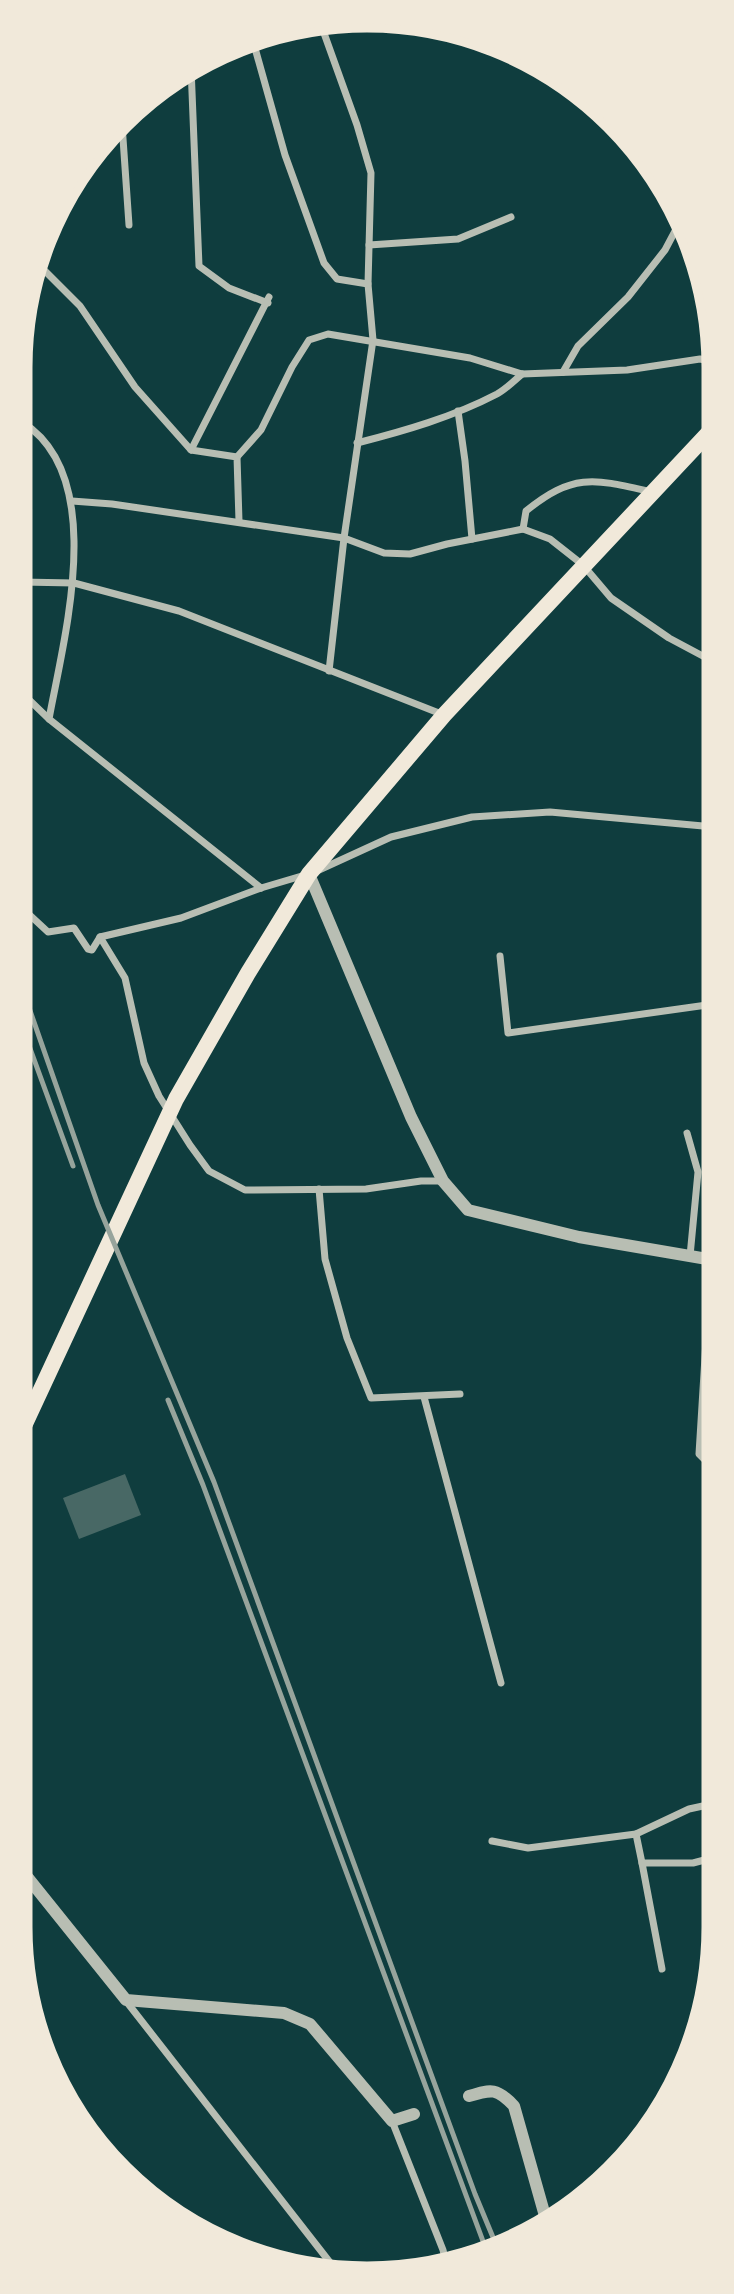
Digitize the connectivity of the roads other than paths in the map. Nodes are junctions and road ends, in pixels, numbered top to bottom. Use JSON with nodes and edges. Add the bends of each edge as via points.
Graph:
{"nodes":[{"id":1,"x":323,"y":31,"type":"edge"},
{"id":2,"x":255,"y":47,"type":"edge"},
{"id":3,"x":191,"y":77,"type":"edge"},
{"id":4,"x":123,"y":132,"type":"edge"},
{"id":5,"x":510,"y":217,"type":"dead end"},
{"id":6,"x":129,"y":225,"type":"dead end"},
{"id":7,"x":676,"y":229,"type":"edge"},
{"id":8,"x":369,"y":245,"type":"junction"},
{"id":9,"x":43,"y":269,"type":"edge"},
{"id":10,"x":368,"y":284,"type":"junction"},
{"id":11,"x":373,"y":340,"type":"junction"},
{"id":12,"x":706,"y":360,"type":"edge"},
{"id":13,"x":563,"y":372,"type":"junction"},
{"id":14,"x":522,"y":374,"type":"junction"},
{"id":15,"x":458,"y":411,"type":"junction"},
{"id":16,"x":28,"y":426,"type":"edge"},
{"id":17,"x":706,"y":435,"type":"edge"},
{"id":18,"x":357,"y":443,"type":"junction"},
{"id":19,"x":191,"y":450,"type":"junction"},
{"id":20,"x":237,"y":457,"type":"junction"},
{"id":21,"x":652,"y":492,"type":"junction"},
{"id":22,"x":72,"y":501,"type":"junction"},
{"id":23,"x":239,"y":521,"type":"junction"},
{"id":24,"x":523,"y":529,"type":"junction"},
{"id":25,"x":344,"y":538,"type":"junction"},
{"id":26,"x":472,"y":539,"type":"junction"},
{"id":27,"x":583,"y":565,"type":"junction"},
{"id":28,"x":28,"y":582,"type":"edge"},
{"id":29,"x":74,"y":583,"type":"junction"},
{"id":30,"x":706,"y":659,"type":"edge"},
{"id":31,"x":329,"y":671,"type":"junction"},
{"id":32,"x":28,"y":699,"type":"edge"},
{"id":33,"x":444,"y":715,"type":"junction"},
{"id":34,"x":49,"y":719,"type":"junction"},
{"id":35,"x":706,"y":826,"type":"edge"},
{"id":36,"x":309,"y":874,"type":"junction"},
{"id":37,"x":261,"y":888,"type":"junction"},
{"id":38,"x":28,"y":913,"type":"edge"},
{"id":39,"x":100,"y":937,"type":"junction"},
{"id":40,"x":500,"y":956,"type":"dead end"},
{"id":41,"x":706,"y":1005,"type":"edge"},
{"id":42,"x":687,"y":1133,"type":"dead end"},
{"id":43,"x":443,"y":1181,"type":"junction"},
{"id":44,"x":319,"y":1189,"type":"junction"},
{"id":45,"x":690,"y":1256,"type":"junction"},
{"id":46,"x":706,"y":1259,"type":"edge"},
{"id":47,"x":706,"y":1350,"type":"edge"},
{"id":48,"x":460,"y":1394,"type":"dead end"},
{"id":49,"x":424,"y":1397,"type":"junction"},
{"id":50,"x":28,"y":1417,"type":"edge"},
{"id":51,"x":706,"y":1461,"type":"edge"},
{"id":52,"x":501,"y":1684,"type":"dead end"},
{"id":53,"x":706,"y":1805,"type":"edge"},
{"id":54,"x":636,"y":1834,"type":"junction"},
{"id":55,"x":492,"y":1841,"type":"dead end"},
{"id":56,"x":706,"y":1860,"type":"edge"},
{"id":57,"x":642,"y":1863,"type":"junction"},
{"id":58,"x":28,"y":1878,"type":"edge"},
{"id":59,"x":662,"y":1969,"type":"dead end"},
{"id":60,"x":126,"y":2000,"type":"junction"},
{"id":61,"x":470,"y":2096,"type":"dead end"},
{"id":62,"x":414,"y":2114,"type":"dead end"},
{"id":63,"x":392,"y":2121,"type":"junction"},
{"id":64,"x":545,"y":2215,"type":"edge"},
{"id":65,"x":445,"y":2256,"type":"edge"},
{"id":66,"x":332,"y":2264,"type":"edge"}],
"edges":[{"from":1,"to":8,"type":"street","via":[[370,173]]},
{"from":2,"to":10,"type":"street","via":[[285,155],[324,263],[337,279]]},
{"from":3,"to":19,"type":"street","via":[[199,266],[229,288],[268,300]]},
{"from":4,"to":6,"type":"street"},
{"from":5,"to":8,"type":"street","via":[[458,239]]},
{"from":7,"to":13,"type":"street","via":[[628,297],[578,346]]},
{"from":8,"to":10,"type":"street"},
{"from":9,"to":19,"type":"street","via":[[80,306],[135,387]]},
{"from":10,"to":11,"type":"street"},
{"from":11,"to":14,"type":"street","via":[[470,358]]},
{"from":11,"to":18,"type":"street"},
{"from":11,"to":20,"type":"street","via":[[328,334],[309,340],[261,430]]},
{"from":12,"to":13,"type":"street"},
{"from":13,"to":14,"type":"street"},
{"from":14,"to":15,"type":"street","via":[[499,393]]},
{"from":15,"to":18,"type":"street"},
{"from":15,"to":26,"type":"street"},
{"from":16,"to":22,"type":"street","via":[[55,456]]},
{"from":17,"to":21,"type":"main road"},
{"from":18,"to":25,"type":"street"},
{"from":19,"to":20,"type":"street"},
{"from":20,"to":23,"type":"street"},
{"from":21,"to":24,"type":"street","via":[[603,481],[562,486],[526,511]]},
{"from":21,"to":27,"type":"main road"},
{"from":22,"to":23,"type":"street"},
{"from":22,"to":29,"type":"street"},
{"from":23,"to":25,"type":"street"},
{"from":24,"to":26,"type":"street"},
{"from":24,"to":27,"type":"street","via":[[550,540]]},
{"from":25,"to":26,"type":"street","via":[[384,553],[410,554]]},
{"from":25,"to":31,"type":"street"},
{"from":27,"to":30,"type":"street","via":[[611,598]]},
{"from":27,"to":33,"type":"main road"},
{"from":28,"to":29,"type":"street"},
{"from":29,"to":31,"type":"street","via":[[178,611]]},
{"from":29,"to":34,"type":"street"},
{"from":31,"to":33,"type":"street"},
{"from":32,"to":34,"type":"street"},
{"from":33,"to":36,"type":"main road"},
{"from":34,"to":37,"type":"street"},
{"from":35,"to":36,"type":"street","via":[[551,812],[472,817],[391,837]]},
{"from":36,"to":37,"type":"street"},
{"from":36,"to":43,"type":"street","via":[[411,1117]]},
{"from":36,"to":50,"type":"main road","via":[[176,1099]]},
{"from":37,"to":39,"type":"street","via":[[181,918]]},
{"from":38,"to":39,"type":"street","via":[[48,932],[74,928],[92,950]]},
{"from":39,"to":44,"type":"street","via":[[125,978],[144,1063],[159,1096],[209,1171],[245,1190]]},
{"from":40,"to":41,"type":"street","via":[[508,1033]]},
{"from":42,"to":45,"type":"street","via":[[698,1172]]},
{"from":43,"to":44,"type":"street"},
{"from":43,"to":45,"type":"street","via":[[467,1210],[579,1237]]},
{"from":44,"to":49,"type":"street","via":[[325,1259],[347,1338],[371,1398]]},
{"from":45,"to":46,"type":"street"},
{"from":47,"to":51,"type":"street","via":[[699,1454]]},
{"from":48,"to":49,"type":"street"},
{"from":49,"to":52,"type":"street"},
{"from":53,"to":54,"type":"street","via":[[689,1808]]},
{"from":54,"to":55,"type":"street","via":[[528,1848]]},
{"from":54,"to":57,"type":"street"},
{"from":56,"to":57,"type":"street"},
{"from":57,"to":59,"type":"street"},
{"from":58,"to":60,"type":"street"},
{"from":60,"to":63,"type":"street","via":[[284,2013],[310,2024]]},
{"from":60,"to":66,"type":"street"},
{"from":61,"to":64,"type":"street","via":[[488,2090],[502,2094],[514,2106]]},
{"from":62,"to":63,"type":"street"},
{"from":63,"to":65,"type":"street"}]}
